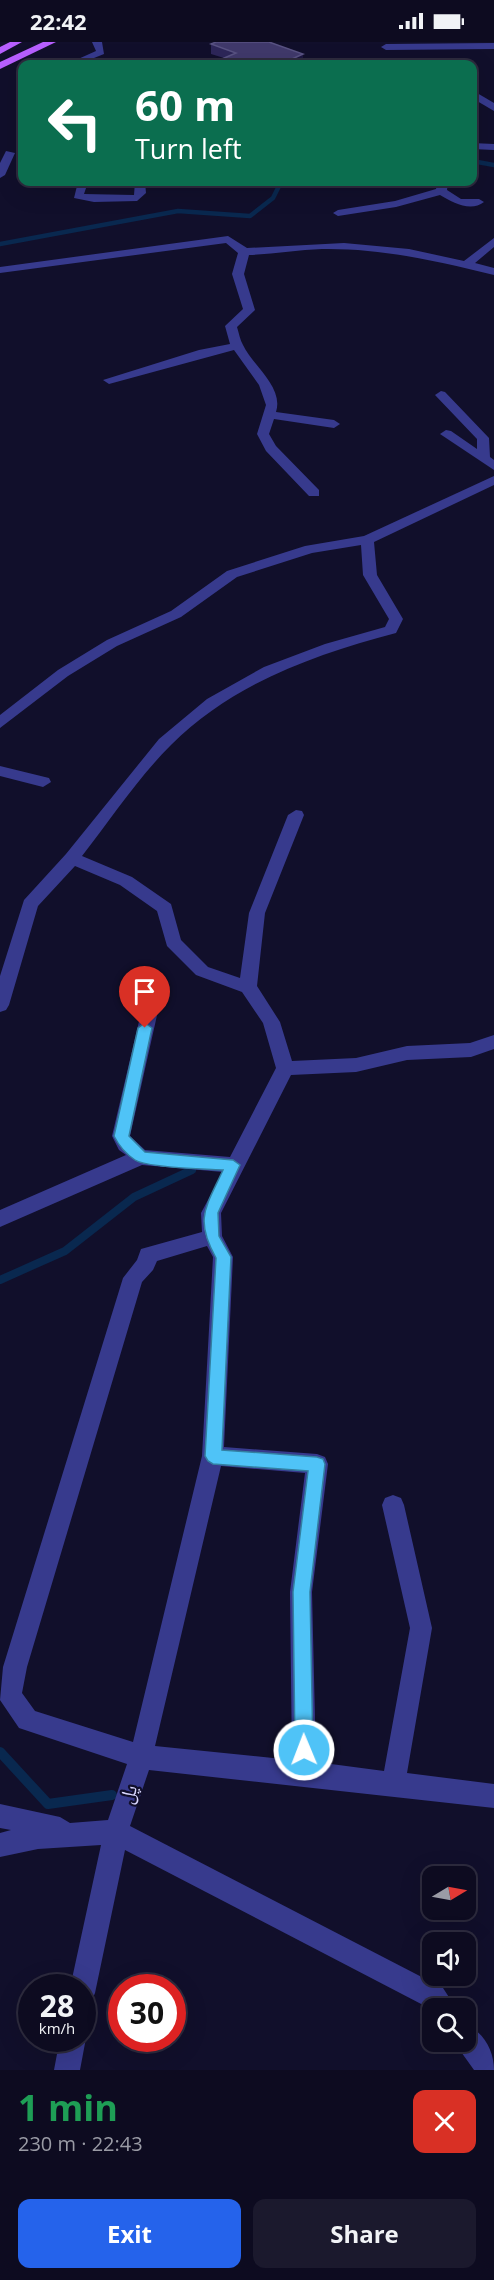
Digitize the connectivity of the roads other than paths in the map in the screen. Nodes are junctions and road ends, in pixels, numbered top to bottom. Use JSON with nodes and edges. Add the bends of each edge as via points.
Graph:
{"nodes":[{"id":1,"x":17,"y":42,"type":"edge"},
{"id":2,"x":51,"y":42,"type":"edge"},
{"id":3,"x":98,"y":42,"type":"edge"},
{"id":4,"x":494,"y":46,"type":"edge"},
{"id":5,"x":386,"y":47,"type":"dead end"},
{"id":6,"x":1,"y":50,"type":"edge"},
{"id":7,"x":82,"y":60,"type":"edge"},
{"id":8,"x":0,"y":66,"type":"edge"},
{"id":9,"x":477,"y":96,"type":"edge"},
{"id":10,"x":494,"y":108,"type":"edge"},
{"id":11,"x":477,"y":146,"type":"edge"},
{"id":12,"x":494,"y":147,"type":"edge"},
{"id":13,"x":5,"y":153,"type":"edge"},
{"id":14,"x":0,"y":175,"type":"edge"},
{"id":15,"x":82,"y":186,"type":"edge"},
{"id":16,"x":140,"y":186,"type":"edge"},
{"id":17,"x":442,"y":186,"type":"edge"},
{"id":18,"x":479,"y":202,"type":"dead end"},
{"id":19,"x":338,"y":213,"type":"dead end"},
{"id":20,"x":494,"y":241,"type":"edge"},
{"id":21,"x":244,"y":252,"type":"junction"},
{"id":22,"x":467,"y":264,"type":"junction"},
{"id":23,"x":0,"y":270,"type":"edge"},
{"id":24,"x":494,"y":272,"type":"edge"},
{"id":25,"x":237,"y":346,"type":"junction"},
{"id":26,"x":109,"y":380,"type":"dead end"},
{"id":27,"x":441,"y":395,"type":"dead end"},
{"id":28,"x":269,"y":414,"type":"junction"},
{"id":29,"x":334,"y":424,"type":"dead end"},
{"id":30,"x":446,"y":434,"type":"dead end"},
{"id":31,"x":488,"y":462,"type":"edge"},
{"id":32,"x":494,"y":480,"type":"edge"},
{"id":33,"x":314,"y":493,"type":"dead end"},
{"id":34,"x":367,"y":540,"type":"junction"},
{"id":35,"x":0,"y":723,"type":"edge"},
{"id":36,"x":0,"y":771,"type":"edge"},
{"id":37,"x":42,"y":782,"type":"dead end"},
{"id":38,"x":296,"y":815,"type":"dead end"},
{"id":39,"x":72,"y":858,"type":"junction"},
{"id":40,"x":155,"y":984,"type":"dead end"},
{"id":41,"x":248,"y":987,"type":"junction"},
{"id":42,"x":0,"y":1005,"type":"edge"},
{"id":43,"x":494,"y":1042,"type":"edge"},
{"id":44,"x":285,"y":1068,"type":"junction"},
{"id":45,"x":141,"y":1157,"type":"junction"},
{"id":46,"x":233,"y":1165,"type":"junction"},
{"id":47,"x":0,"y":1220,"type":"edge"},
{"id":48,"x":212,"y":1237,"type":"junction"},
{"id":49,"x":213,"y":1456,"type":"junction"},
{"id":50,"x":393,"y":1505,"type":"dead end"},
{"id":51,"x":141,"y":1757,"type":"junction"},
{"id":52,"x":304,"y":1773,"type":"junction"},
{"id":53,"x":394,"y":1782,"type":"junction"},
{"id":54,"x":494,"y":1796,"type":"edge"},
{"id":55,"x":0,"y":1816,"type":"edge"},
{"id":56,"x":116,"y":1832,"type":"junction"},
{"id":57,"x":86,"y":1835,"type":"junction"},
{"id":58,"x":0,"y":1845,"type":"edge"},
{"id":59,"x":86,"y":1974,"type":"edge"},
{"id":60,"x":435,"y":1998,"type":"edge"},
{"id":61,"x":70,"y":2052,"type":"edge"},
{"id":62,"x":476,"y":2052,"type":"edge"},
{"id":63,"x":67,"y":2070,"type":"edge"},
{"id":64,"x":490,"y":2070,"type":"edge"}],
"edges":[{"from":1,"to":6,"type":"main road"},
{"from":2,"to":8,"type":"main road"},
{"from":3,"to":7,"type":"street","via":[[101,52]]},
{"from":4,"to":5,"type":"street"},
{"from":9,"to":10,"type":"street"},
{"from":11,"to":12,"type":"street"},
{"from":13,"to":14,"type":"street"},
{"from":15,"to":16,"type":"street","via":[[78,196],[114,199],[137,198]]},
{"from":17,"to":18,"type":"street","via":[[459,202]]},
{"from":17,"to":19,"type":"street","via":[[396,204]]},
{"from":20,"to":22,"type":"street"},
{"from":21,"to":22,"type":"street","via":[[320,246],[376,248],[439,256]]},
{"from":21,"to":23,"type":"street","via":[[228,239],[207,240]]},
{"from":21,"to":25,"type":"street","via":[[238,274],[249,310],[231,326]]},
{"from":22,"to":24,"type":"street"},
{"from":25,"to":26,"type":"street"},
{"from":25,"to":28,"type":"street","via":[[265,385],[272,405]]},
{"from":27,"to":31,"type":"street","via":[[483,438]]},
{"from":28,"to":29,"type":"street"},
{"from":28,"to":33,"type":"street","via":[[263,434],[271,448]]},
{"from":30,"to":31,"type":"street"},
{"from":32,"to":34,"type":"street"},
{"from":34,"to":35,"type":"street","via":[[310,549],[232,574],[176,614],[112,642]]},
{"from":34,"to":39,"type":"street","via":[[370,574],[396,619],[391,630],[344,642],[271,671],[211,702],[164,742]]},
{"from":36,"to":37,"type":"street"},
{"from":38,"to":41,"type":"street","via":[[257,913]]},
{"from":39,"to":41,"type":"street","via":[[126,881],[165,908],[172,942],[202,971]]},
{"from":39,"to":42,"type":"street","via":[[30,904]]},
{"from":40,"to":45,"type":"street","via":[[121,1136]]},
{"from":41,"to":44,"type":"street","via":[[271,1022]]},
{"from":43,"to":44,"type":"street","via":[[471,1050],[406,1053],[356,1065]]},
{"from":44,"to":46,"type":"street"},
{"from":45,"to":46,"type":"street"},
{"from":45,"to":47,"type":"street"},
{"from":46,"to":48,"type":"street","via":[[211,1213]]},
{"from":48,"to":49,"type":"street","name":"پل","via":[[224,1257]]},
{"from":48,"to":51,"type":"street","via":[[148,1255],[146,1264],[133,1278],[15,1667],[10,1696],[27,1720]]},
{"from":49,"to":51,"type":"street","name":"پل"},
{"from":49,"to":52,"type":"street","via":[[317,1464],[302,1592]]},
{"from":50,"to":53,"type":"street","via":[[421,1628]]},
{"from":51,"to":52,"type":"street"},
{"from":51,"to":56,"type":"street","name":"پل"},
{"from":52,"to":53,"type":"street"},
{"from":53,"to":54,"type":"street"},
{"from":55,"to":57,"type":"street"},
{"from":56,"to":57,"type":"street"},
{"from":56,"to":59,"type":"street","name":"پل"},
{"from":56,"to":60,"type":"street"},
{"from":57,"to":58,"type":"street","via":[[38,1837]]},
{"from":61,"to":63,"type":"street"},
{"from":62,"to":64,"type":"street"}]}
